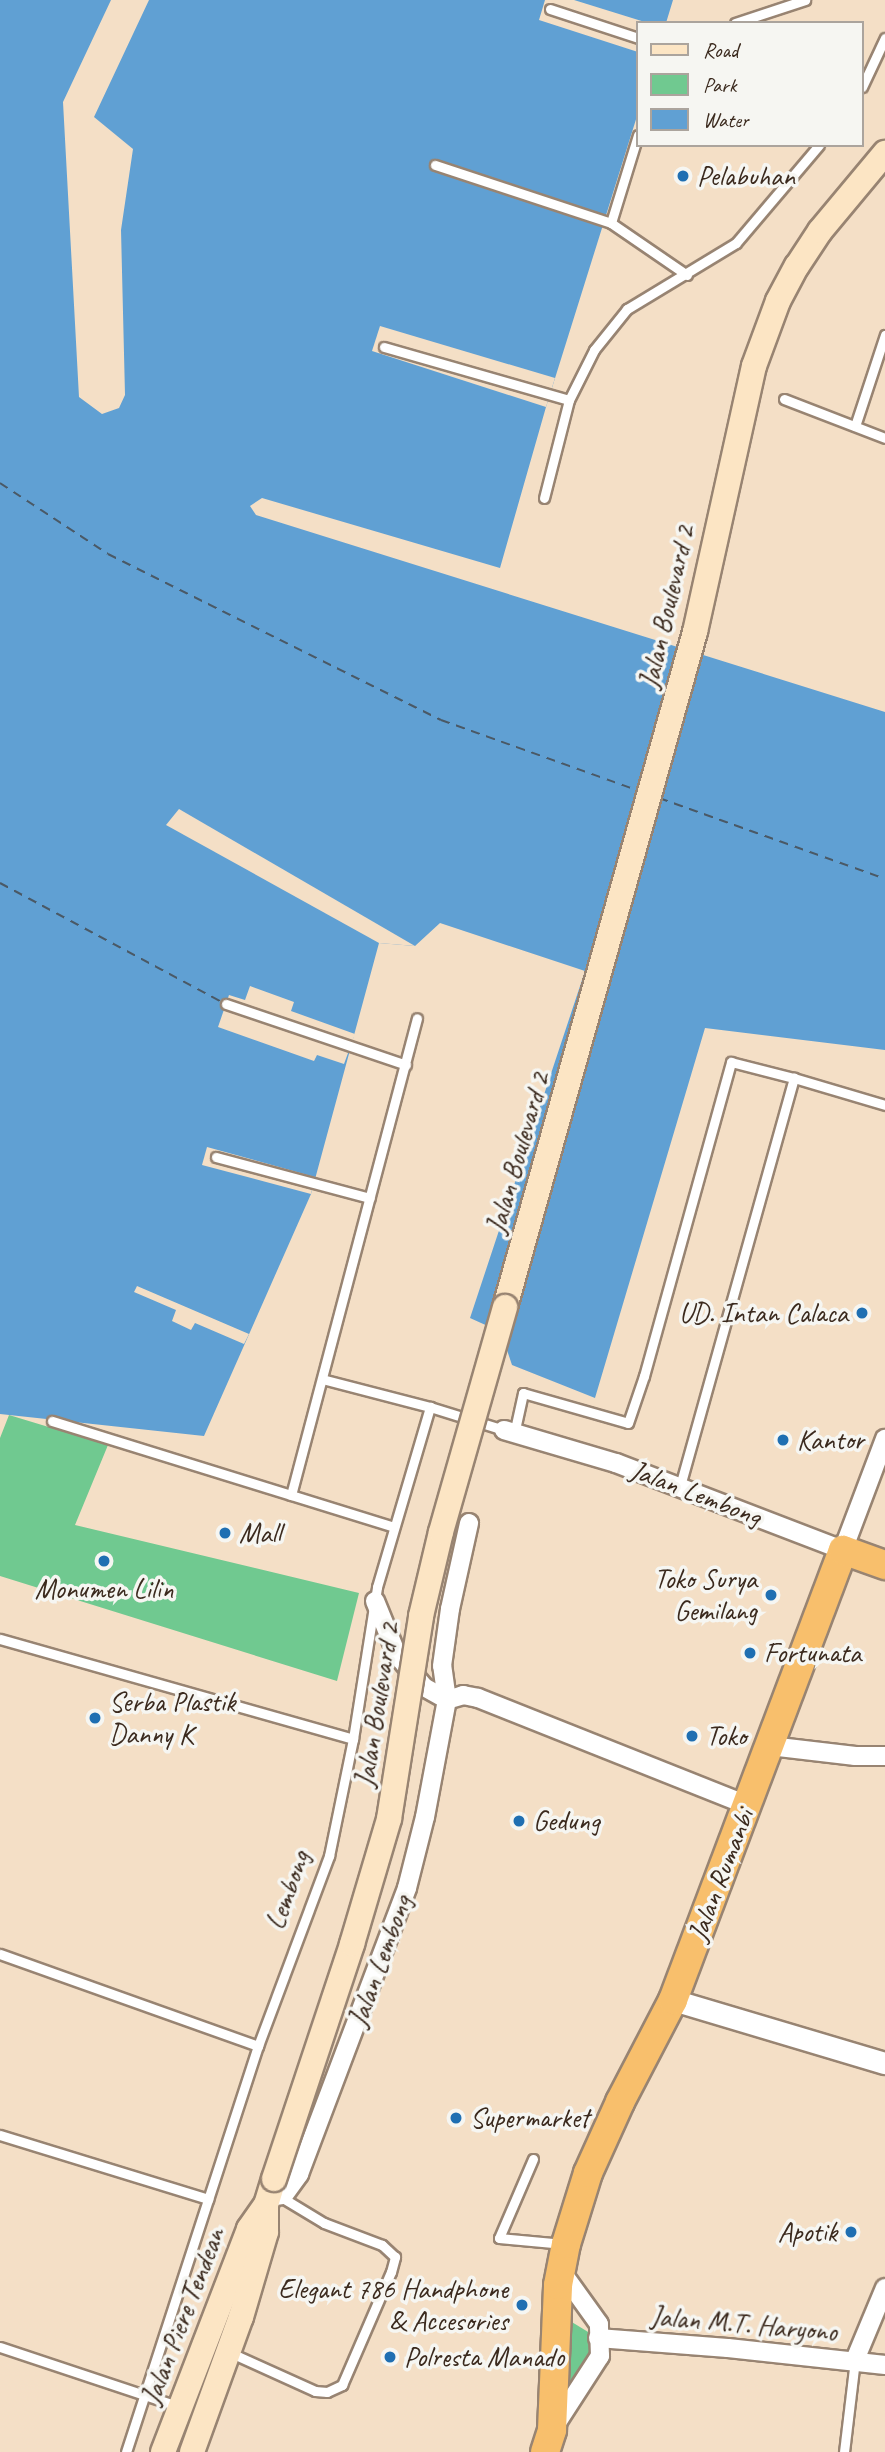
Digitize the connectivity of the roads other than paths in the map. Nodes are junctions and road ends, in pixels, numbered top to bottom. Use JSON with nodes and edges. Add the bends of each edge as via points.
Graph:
{"nodes":[{"id":1,"x":805,"y":0,"type":"edge"},
{"id":2,"x":550,"y":9,"type":"dead end"},
{"id":3,"x":741,"y":21,"type":"edge"},
{"id":4,"x":636,"y":37,"type":"edge"},
{"id":5,"x":885,"y":38,"type":"edge"},
{"id":6,"x":864,"y":83,"type":"edge"},
{"id":7,"x":636,"y":142,"type":"edge"},
{"id":8,"x":817,"y":147,"type":"edge"},
{"id":9,"x":885,"y":153,"type":"edge"},
{"id":10,"x":435,"y":165,"type":"dead end"},
{"id":11,"x":611,"y":223,"type":"junction"},
{"id":12,"x":687,"y":275,"type":"junction"},
{"id":13,"x":885,"y":335,"type":"edge"},
{"id":14,"x":384,"y":347,"type":"dead end"},
{"id":15,"x":784,"y":399,"type":"dead end"},
{"id":16,"x":569,"y":400,"type":"junction"},
{"id":17,"x":855,"y":426,"type":"junction"},
{"id":18,"x":885,"y":438,"type":"edge"},
{"id":19,"x":544,"y":498,"type":"dead end"},
{"id":20,"x":226,"y":1004,"type":"dead end"},
{"id":21,"x":417,"y":1018,"type":"dead end"},
{"id":22,"x":406,"y":1065,"type":"junction"},
{"id":23,"x":794,"y":1078,"type":"junction"},
{"id":24,"x":885,"y":1105,"type":"edge"},
{"id":25,"x":216,"y":1157,"type":"dead end"},
{"id":26,"x":370,"y":1198,"type":"junction"},
{"id":27,"x":322,"y":1380,"type":"junction"},
{"id":28,"x":430,"y":1407,"type":"junction"},
{"id":29,"x":52,"y":1421,"type":"dead end"},
{"id":30,"x":509,"y":1432,"type":"junction"},
{"id":31,"x":885,"y":1439,"type":"edge"},
{"id":32,"x":680,"y":1486,"type":"junction"},
{"id":33,"x":291,"y":1495,"type":"junction"},
{"id":34,"x":469,"y":1523,"type":"dead end"},
{"id":35,"x":394,"y":1527,"type":"junction"},
{"id":36,"x":843,"y":1549,"type":"junction"},
{"id":37,"x":885,"y":1565,"type":"edge"},
{"id":38,"x":375,"y":1601,"type":"junction"},
{"id":39,"x":0,"y":1639,"type":"edge"},
{"id":40,"x":447,"y":1700,"type":"junction"},
{"id":41,"x":353,"y":1739,"type":"junction"},
{"id":42,"x":770,"y":1746,"type":"junction"},
{"id":43,"x":885,"y":1756,"type":"edge"},
{"id":44,"x":747,"y":1805,"type":"junction"},
{"id":45,"x":0,"y":1954,"type":"edge"},
{"id":46,"x":673,"y":2000,"type":"junction"},
{"id":47,"x":258,"y":2046,"type":"junction"},
{"id":48,"x":885,"y":2063,"type":"edge"},
{"id":49,"x":0,"y":2134,"type":"edge"},
{"id":50,"x":533,"y":2159,"type":"dead end"},
{"id":51,"x":272,"y":2194,"type":"junction"},
{"id":52,"x":208,"y":2199,"type":"junction"},
{"id":53,"x":563,"y":2258,"type":"junction"},
{"id":54,"x":885,"y":2288,"type":"edge"},
{"id":55,"x":598,"y":2338,"type":"junction"},
{"id":56,"x":218,"y":2342,"type":"junction"},
{"id":57,"x":0,"y":2347,"type":"edge"},
{"id":58,"x":855,"y":2360,"type":"junction"},
{"id":59,"x":885,"y":2365,"type":"edge"},
{"id":60,"x":145,"y":2396,"type":"junction"},
{"id":61,"x":179,"y":2407,"type":"junction"},
{"id":62,"x":167,"y":2441,"type":"edge"},
{"id":63,"x":549,"y":2441,"type":"edge"},
{"id":64,"x":195,"y":2445,"type":"edge"},
{"id":65,"x":126,"y":2452,"type":"edge"},
{"id":66,"x":844,"y":2452,"type":"edge"}],
"edges":[{"from":1,"to":3,"type":"lane"},
{"from":2,"to":4,"type":"lane"},
{"from":5,"to":6,"type":"lane"},
{"from":7,"to":11,"type":"lane"},
{"from":8,"to":12,"type":"lane","via":[[736,243]]},
{"from":9,"to":51,"type":"main road","name":"Jalan Boulevard 2","bridge":true,"via":[[797,266],[778,301],[754,366],[695,632],[441,1532],[421,1616],[390,1819]]},
{"from":10,"to":11,"type":"lane"},
{"from":11,"to":12,"type":"lane"},
{"from":12,"to":16,"type":"lane","via":[[627,309],[594,349]]},
{"from":13,"to":17,"type":"lane"},
{"from":14,"to":16,"type":"lane"},
{"from":15,"to":17,"type":"lane"},
{"from":16,"to":19,"type":"lane"},
{"from":17,"to":18,"type":"lane"},
{"from":20,"to":22,"type":"lane"},
{"from":21,"to":22,"type":"lane"},
{"from":22,"to":26,"type":"lane"},
{"from":23,"to":24,"type":"lane"},
{"from":23,"to":30,"type":"lane","via":[[731,1062],[628,1423],[523,1393]]},
{"from":23,"to":32,"type":"lane"},
{"from":25,"to":26,"type":"lane"},
{"from":26,"to":27,"type":"lane"},
{"from":27,"to":28,"type":"lane"},
{"from":27,"to":33,"type":"lane"},
{"from":28,"to":30,"type":"lane"},
{"from":28,"to":35,"type":"lane","name":"Lembong"},
{"from":29,"to":33,"type":"lane"},
{"from":30,"to":32,"type":"street","name":"Jalan Lembong"},
{"from":31,"to":36,"type":"street","name":"Jalan Rumanbi"},
{"from":32,"to":36,"type":"street","name":"Jalan Lembong"},
{"from":33,"to":35,"type":"lane"},
{"from":34,"to":40,"type":"street","via":[[442,1666]]},
{"from":35,"to":38,"type":"lane","name":"Lembong"},
{"from":36,"to":37,"type":"highway","name":"Jalan Lembong"},
{"from":36,"to":42,"type":"highway","name":"Jalan Rumanbi"},
{"from":38,"to":40,"type":"street","via":[[397,1655],[424,1687]]},
{"from":38,"to":41,"type":"lane","name":"Lembong"},
{"from":39,"to":41,"type":"lane"},
{"from":40,"to":44,"type":"street","via":[[463,1695],[478,1698]]},
{"from":40,"to":51,"type":"street","name":"Jalan Lembong","via":[[425,1817],[398,1915],[299,2174],[291,2188]]},
{"from":41,"to":47,"type":"lane","name":"Lembong","via":[[329,1856]]},
{"from":42,"to":43,"type":"street"},
{"from":42,"to":44,"type":"highway","name":"Jalan Rumanbi"},
{"from":44,"to":46,"type":"highway","name":"Jalan Rumanbi"},
{"from":45,"to":47,"type":"lane"},
{"from":46,"to":48,"type":"street"},
{"from":46,"to":53,"type":"highway","name":"Jalan Rumanbi","via":[[601,2142]]},
{"from":47,"to":52,"type":"lane","name":"Lembong"},
{"from":49,"to":52,"type":"lane"},
{"from":50,"to":53,"type":"lane","via":[[499,2238]]},
{"from":51,"to":56,"type":"main road","name":"Jalan Piere Tendean","via":[[266,2232]]},
{"from":51,"to":56,"type":"lane","via":[[324,2223],[382,2245],[395,2257],[391,2272],[342,2385],[327,2392],[315,2391]]},
{"from":52,"to":60,"type":"lane","name":"Lembong"},
{"from":53,"to":55,"type":"street","via":[[599,2324]]},
{"from":53,"to":63,"type":"highway","name":"Jalan Rumanbi","via":[[555,2308]]},
{"from":54,"to":58,"type":"street"},
{"from":55,"to":58,"type":"street","name":"Jalan M.T. Haryono"},
{"from":55,"to":63,"type":"street","via":[[600,2356]]},
{"from":56,"to":61,"type":"main road","name":"Jalan Piere Tendean"},
{"from":56,"to":64,"type":"main road","name":"Jalan Piere Tendean"},
{"from":57,"to":60,"type":"lane"},
{"from":58,"to":59,"type":"street","name":"Jalan M.T. Haryono"},
{"from":58,"to":66,"type":"lane"},
{"from":60,"to":61,"type":"lane"},
{"from":60,"to":65,"type":"lane","name":"Lembong"},
{"from":61,"to":62,"type":"main road","name":"Jalan Piere Tendean"},
{"from":62,"to":64,"type":"main road"}]}
